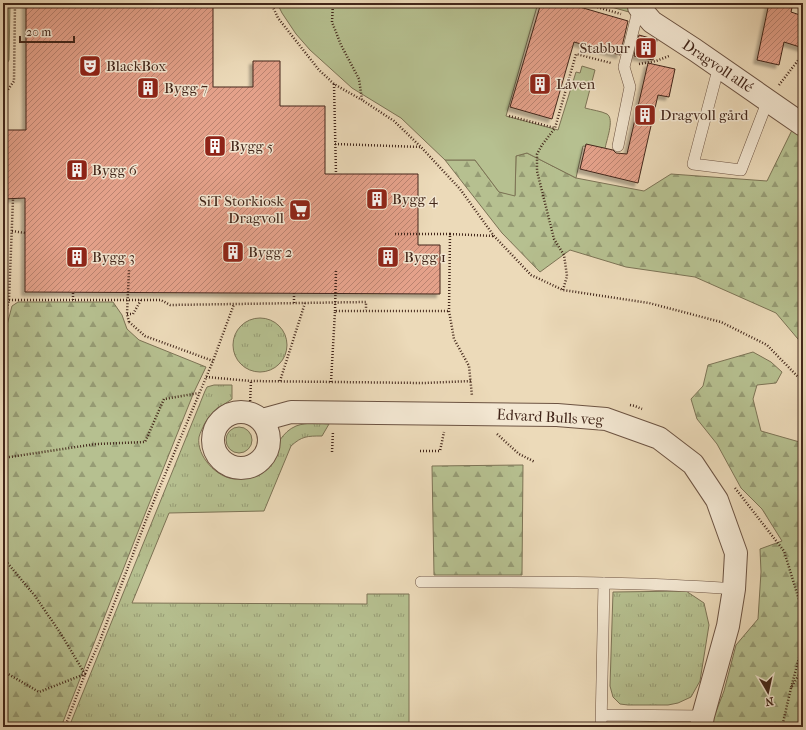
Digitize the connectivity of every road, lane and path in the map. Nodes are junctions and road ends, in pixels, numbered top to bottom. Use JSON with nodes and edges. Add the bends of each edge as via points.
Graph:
{"nodes":[{"id":1,"x":15,"y":3,"type":"edge"},
{"id":2,"x":271,"y":3,"type":"edge"},
{"id":3,"x":333,"y":3,"type":"edge"},
{"id":4,"x":583,"y":3,"type":"edge"},
{"id":5,"x":639,"y":10,"type":"edge"},
{"id":6,"x":691,"y":47,"type":"junction"},
{"id":7,"x":803,"y":54,"type":"edge"},
{"id":8,"x":719,"y":66,"type":"junction"},
{"id":9,"x":624,"y":67,"type":"junction"},
{"id":10,"x":334,"y":84,"type":"junction"},
{"id":11,"x":3,"y":97,"type":"edge"},
{"id":12,"x":362,"y":100,"type":"junction"},
{"id":13,"x":768,"y":100,"type":"junction"},
{"id":14,"x":509,"y":116,"type":"dead end"},
{"id":15,"x":803,"y":125,"type":"edge"},
{"id":16,"x":555,"y":128,"type":"junction"},
{"id":17,"x":335,"y":144,"type":"junction"},
{"id":18,"x":618,"y":146,"type":"dead end"},
{"id":19,"x":421,"y":147,"type":"junction"},
{"id":20,"x":336,"y":174,"type":"dead end"},
{"id":21,"x":13,"y":199,"type":"dead end"},
{"id":22,"x":12,"y":231,"type":"junction"},
{"id":23,"x":25,"y":233,"type":"dead end"},
{"id":24,"x":395,"y":234,"type":"dead end"},
{"id":25,"x":450,"y":234,"type":"junction"},
{"id":26,"x":494,"y":236,"type":"junction"},
{"id":27,"x":129,"y":270,"type":"dead end"},
{"id":28,"x":336,"y":270,"type":"dead end"},
{"id":29,"x":563,"y":290,"type":"junction"},
{"id":30,"x":73,"y":293,"type":"dead end"},
{"id":31,"x":294,"y":293,"type":"dead end"},
{"id":32,"x":3,"y":300,"type":"edge"},
{"id":33,"x":9,"y":300,"type":"junction"},
{"id":34,"x":73,"y":300,"type":"junction"},
{"id":35,"x":141,"y":300,"type":"junction"},
{"id":36,"x":294,"y":303,"type":"junction"},
{"id":37,"x":305,"y":303,"type":"junction"},
{"id":38,"x":234,"y":304,"type":"junction"},
{"id":39,"x":335,"y":310,"type":"junction"},
{"id":40,"x":366,"y":310,"type":"junction"},
{"id":41,"x":449,"y":311,"type":"junction"},
{"id":42,"x":127,"y":314,"type":"junction"},
{"id":43,"x":3,"y":326,"type":"edge"},
{"id":44,"x":213,"y":361,"type":"junction"},
{"id":45,"x":206,"y":377,"type":"junction"},
{"id":46,"x":251,"y":381,"type":"junction"},
{"id":47,"x":280,"y":381,"type":"junction"},
{"id":48,"x":471,"y":381,"type":"junction"},
{"id":49,"x":331,"y":382,"type":"junction"},
{"id":50,"x":803,"y":382,"type":"edge"},
{"id":51,"x":199,"y":393,"type":"junction"},
{"id":52,"x":472,"y":396,"type":"dead end"},
{"id":53,"x":449,"y":414,"type":"junction"},
{"id":54,"x":256,"y":417,"type":"joint"},
{"id":55,"x":420,"y":451,"type":"dead end"},
{"id":56,"x":3,"y":458,"type":"edge"},
{"id":57,"x":3,"y":560,"type":"edge"},
{"id":58,"x":421,"y":582,"type":"dead end"},
{"id":59,"x":604,"y":583,"type":"junction"},
{"id":60,"x":734,"y":589,"type":"junction"},
{"id":61,"x":803,"y":668,"type":"edge"},
{"id":62,"x":4,"y":673,"type":"edge"},
{"id":63,"x":85,"y":674,"type":"junction"},
{"id":64,"x":602,"y":715,"type":"junction"},
{"id":65,"x":702,"y":722,"type":"edge"},
{"id":66,"x":65,"y":727,"type":"edge"},
{"id":67,"x":601,"y":727,"type":"edge"},
{"id":68,"x":782,"y":727,"type":"edge"}],
"edges":[{"from":1,"to":11,"type":"path","via":[[14,81]]},
{"from":2,"to":10,"type":"path","via":[[278,18],[319,70]]},
{"from":3,"to":12,"type":"path","via":[[332,22],[341,46],[359,79]]},
{"from":4,"to":5,"type":"path"},
{"from":5,"to":6,"type":"street","name":"Dragvoll allé","via":[[652,22]]},
{"from":5,"to":9,"type":"lane"},
{"from":6,"to":8,"type":"street","name":"Dragvoll allé"},
{"from":6,"to":9,"type":"path","via":[[656,61]]},
{"from":7,"to":13,"type":"path"},
{"from":8,"to":13,"type":"street","name":"Dragvoll allé"},
{"from":8,"to":13,"type":"lane","via":[[692,164],[741,170]]},
{"from":9,"to":16,"type":"path","via":[[576,54]]},
{"from":9,"to":18,"type":"lane","via":[[630,87]]},
{"from":10,"to":12,"type":"path"},
{"from":10,"to":17,"type":"path"},
{"from":12,"to":19,"type":"path","via":[[394,121]]},
{"from":13,"to":15,"type":"street","name":"Dragvoll allé"},
{"from":14,"to":16,"type":"path"},
{"from":16,"to":29,"type":"path","via":[[537,154],[537,171],[554,239],[564,255],[567,276]]},
{"from":17,"to":19,"type":"path"},
{"from":17,"to":20,"type":"path"},
{"from":19,"to":26,"type":"path","via":[[460,189]]},
{"from":21,"to":22,"type":"path"},
{"from":22,"to":23,"type":"path"},
{"from":22,"to":33,"type":"path"},
{"from":24,"to":25,"type":"path"},
{"from":25,"to":26,"type":"path"},
{"from":25,"to":41,"type":"path"},
{"from":26,"to":29,"type":"path","via":[[531,275]]},
{"from":27,"to":42,"type":"path","bridge":true},
{"from":28,"to":39,"type":"path","bridge":true},
{"from":29,"to":50,"type":"path","via":[[649,303],[721,322],[767,345]]},
{"from":30,"to":34,"type":"path"},
{"from":31,"to":36,"type":"path"},
{"from":32,"to":33,"type":"path"},
{"from":33,"to":34,"type":"path"},
{"from":33,"to":43,"type":"path"},
{"from":34,"to":35,"type":"path"},
{"from":35,"to":38,"type":"path","via":[[161,300],[170,305]]},
{"from":35,"to":42,"type":"path","via":[[133,314]]},
{"from":36,"to":37,"type":"path"},
{"from":36,"to":38,"type":"path"},
{"from":37,"to":40,"type":"path","via":[[366,302]]},
{"from":37,"to":47,"type":"path"},
{"from":38,"to":44,"type":"path"},
{"from":39,"to":40,"type":"path"},
{"from":39,"to":49,"type":"path"},
{"from":40,"to":41,"type":"path"},
{"from":41,"to":48,"type":"path","via":[[454,339],[469,366]]},
{"from":42,"to":44,"type":"path","bridge":true,"via":[[128,322],[145,336]]},
{"from":44,"to":45,"type":"path"},
{"from":45,"to":46,"type":"path"},
{"from":45,"to":51,"type":"path"},
{"from":46,"to":47,"type":"path"},
{"from":46,"to":54,"type":"path"},
{"from":47,"to":49,"type":"path"},
{"from":48,"to":49,"type":"path"},
{"from":48,"to":52,"type":"path"},
{"from":51,"to":56,"type":"path","via":[[164,399],[145,442],[96,444]]},
{"from":51,"to":63,"type":"path"},
{"from":53,"to":54,"type":"street","name":"Edvard Bulls veg","via":[[290,412]]},
{"from":53,"to":55,"type":"path","via":[[440,451]]},
{"from":53,"to":60,"type":"street","name":"Edvard Bulls veg","via":[[557,414],[606,419],[659,438],[693,464],[717,500],[736,553]]},
{"from":57,"to":63,"type":"path","via":[[35,596]]},
{"from":58,"to":59,"type":"lane"},
{"from":59,"to":60,"type":"lane"},
{"from":59,"to":64,"type":"lane"},
{"from":60,"to":65,"type":"street","name":"Edvard Bulls veg","via":[[728,626]]},
{"from":61,"to":68,"type":"path","via":[[791,688]]},
{"from":62,"to":63,"type":"path","via":[[39,692]]},
{"from":63,"to":66,"type":"path"},
{"from":64,"to":65,"type":"lane"},
{"from":64,"to":67,"type":"lane"}]}
